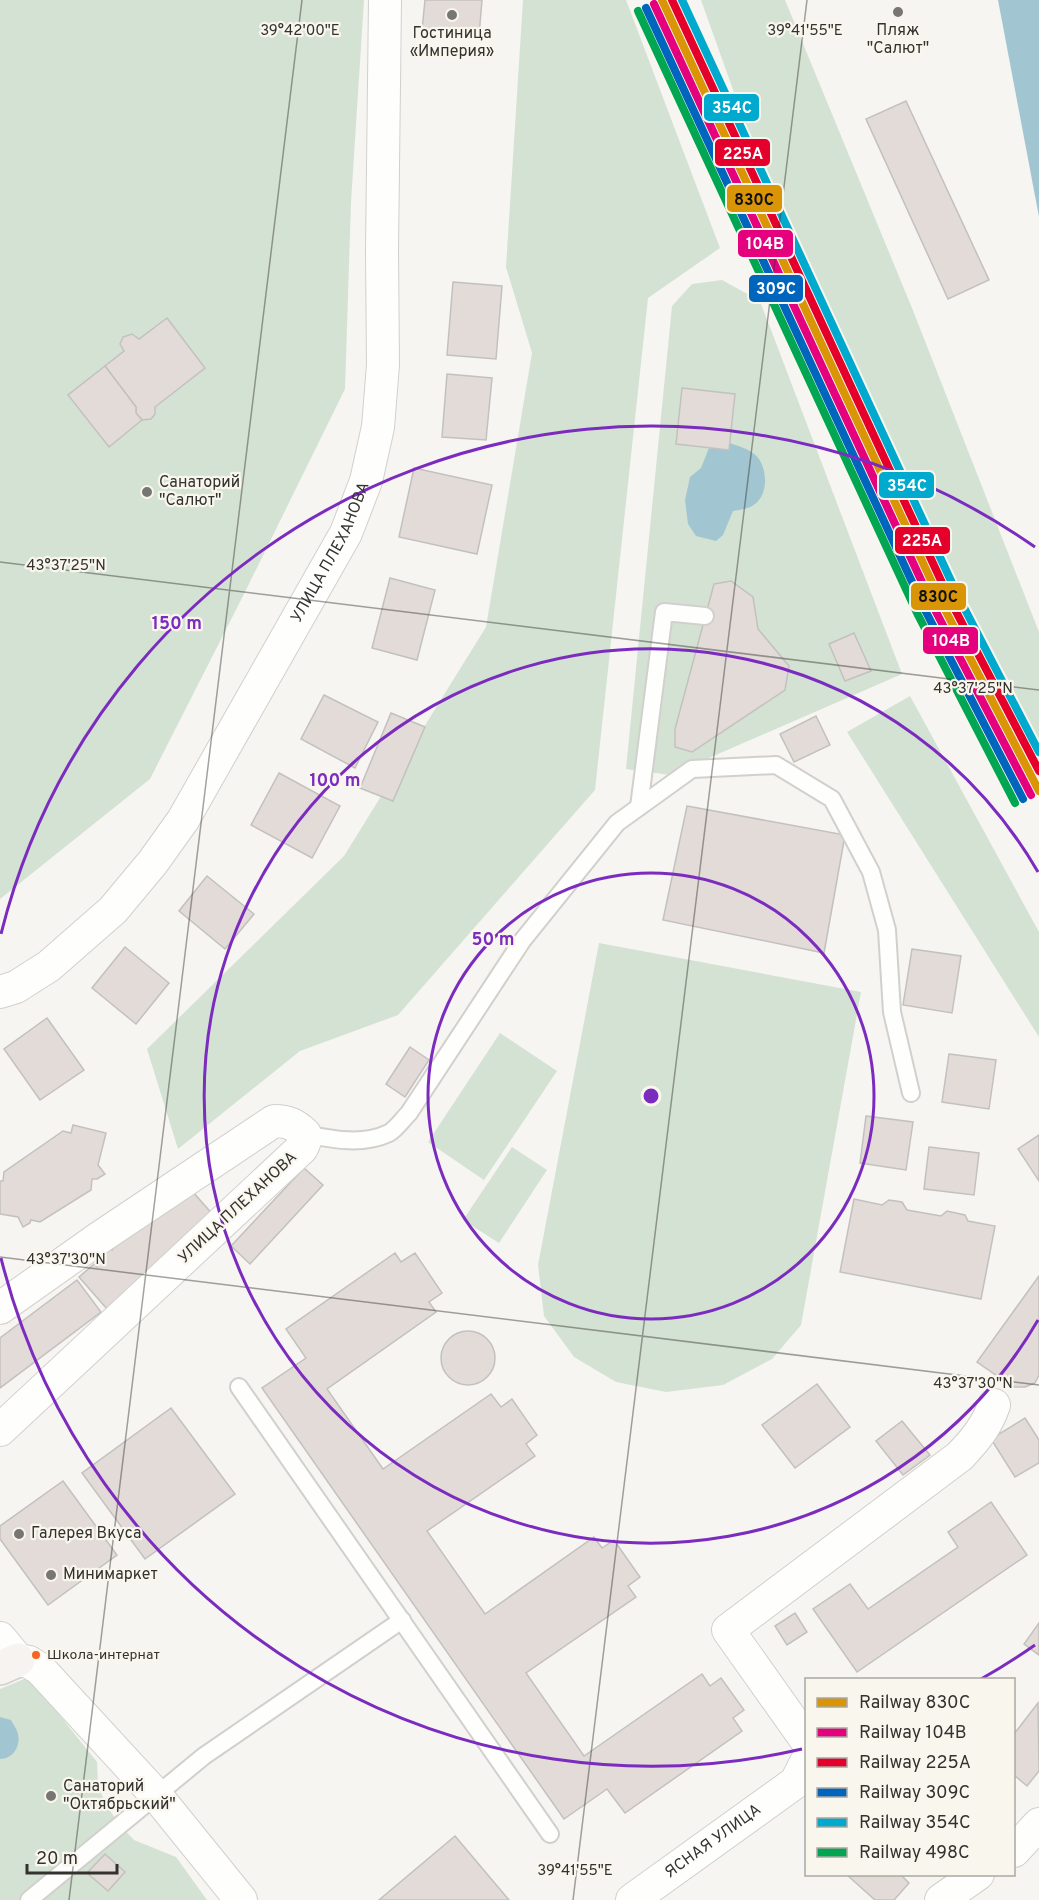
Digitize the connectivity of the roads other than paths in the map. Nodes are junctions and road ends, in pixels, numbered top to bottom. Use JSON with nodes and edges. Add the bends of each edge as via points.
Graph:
{"nodes":[{"id":1,"x":385,"y":0,"type":"edge"},
{"id":2,"x":705,"y":616,"type":"dead end"},
{"id":3,"x":639,"y":807,"type":"junction"},
{"id":4,"x":0,"y":992,"type":"edge"},
{"id":5,"x":911,"y":1094,"type":"dead end"},
{"id":6,"x":304,"y":1134,"type":"junction"},
{"id":7,"x":0,"y":1308,"type":"edge"},
{"id":8,"x":239,"y":1387,"type":"dead end"},
{"id":9,"x":994,"y":1405,"type":"dead end"},
{"id":10,"x":0,"y":1430,"type":"edge"},
{"id":11,"x":402,"y":1620,"type":"junction"},
{"id":12,"x":6,"y":1656,"type":"edge"},
{"id":13,"x":805,"y":1737,"type":"edge"},
{"id":14,"x":801,"y":1772,"type":"edge"},
{"id":15,"x":156,"y":1795,"type":"junction"},
{"id":16,"x":1039,"y":1824,"type":"edge"},
{"id":17,"x":550,"y":1834,"type":"dead end"},
{"id":18,"x":1015,"y":1850,"type":"edge"},
{"id":19,"x":977,"y":1876,"type":"edge"},
{"id":20,"x":29,"y":1900,"type":"edge"},
{"id":21,"x":241,"y":1900,"type":"edge"},
{"id":22,"x":632,"y":1900,"type":"edge"},
{"id":23,"x":941,"y":1900,"type":"edge"}],
"edges":[{"from":1,"to":4,"type":"street","name":"УЛИЦА ПЛЕХАНОВА","via":[[378,427],[362,491],[346,533],[183,820],[159,854],[113,910],[49,966],[16,987]]},
{"from":2,"to":3,"type":"lane","via":[[664,612]]},
{"from":3,"to":5,"type":"lane","via":[[692,770],[776,765],[832,799],[871,873],[887,930],[892,1012]]},
{"from":3,"to":6,"type":"lane","via":[[617,823],[522,941],[409,1113],[390,1132],[363,1140]]},
{"from":6,"to":7,"type":"street","name":"УЛИЦА ПЛЕХАНОВА","via":[[297,1126],[274,1121]]},
{"from":6,"to":10,"type":"street","name":"УЛИЦА ПЛЕХАНОВА","via":[[302,1148]]},
{"from":8,"to":11,"type":"lane"},
{"from":9,"to":13,"type":"street","via":[[990,1419],[960,1456],[728,1630]]},
{"from":11,"to":15,"type":"lane","via":[[204,1756]]},
{"from":11,"to":17,"type":"lane"},
{"from":12,"to":15,"type":"street","via":[[40,1669]]},
{"from":14,"to":22,"type":"street","name":"ЯСНАЯ УЛИЦА"},
{"from":15,"to":20,"type":"lane"},
{"from":15,"to":21,"type":"street"},
{"from":16,"to":18,"type":"street"},
{"from":19,"to":23,"type":"street"}]}
